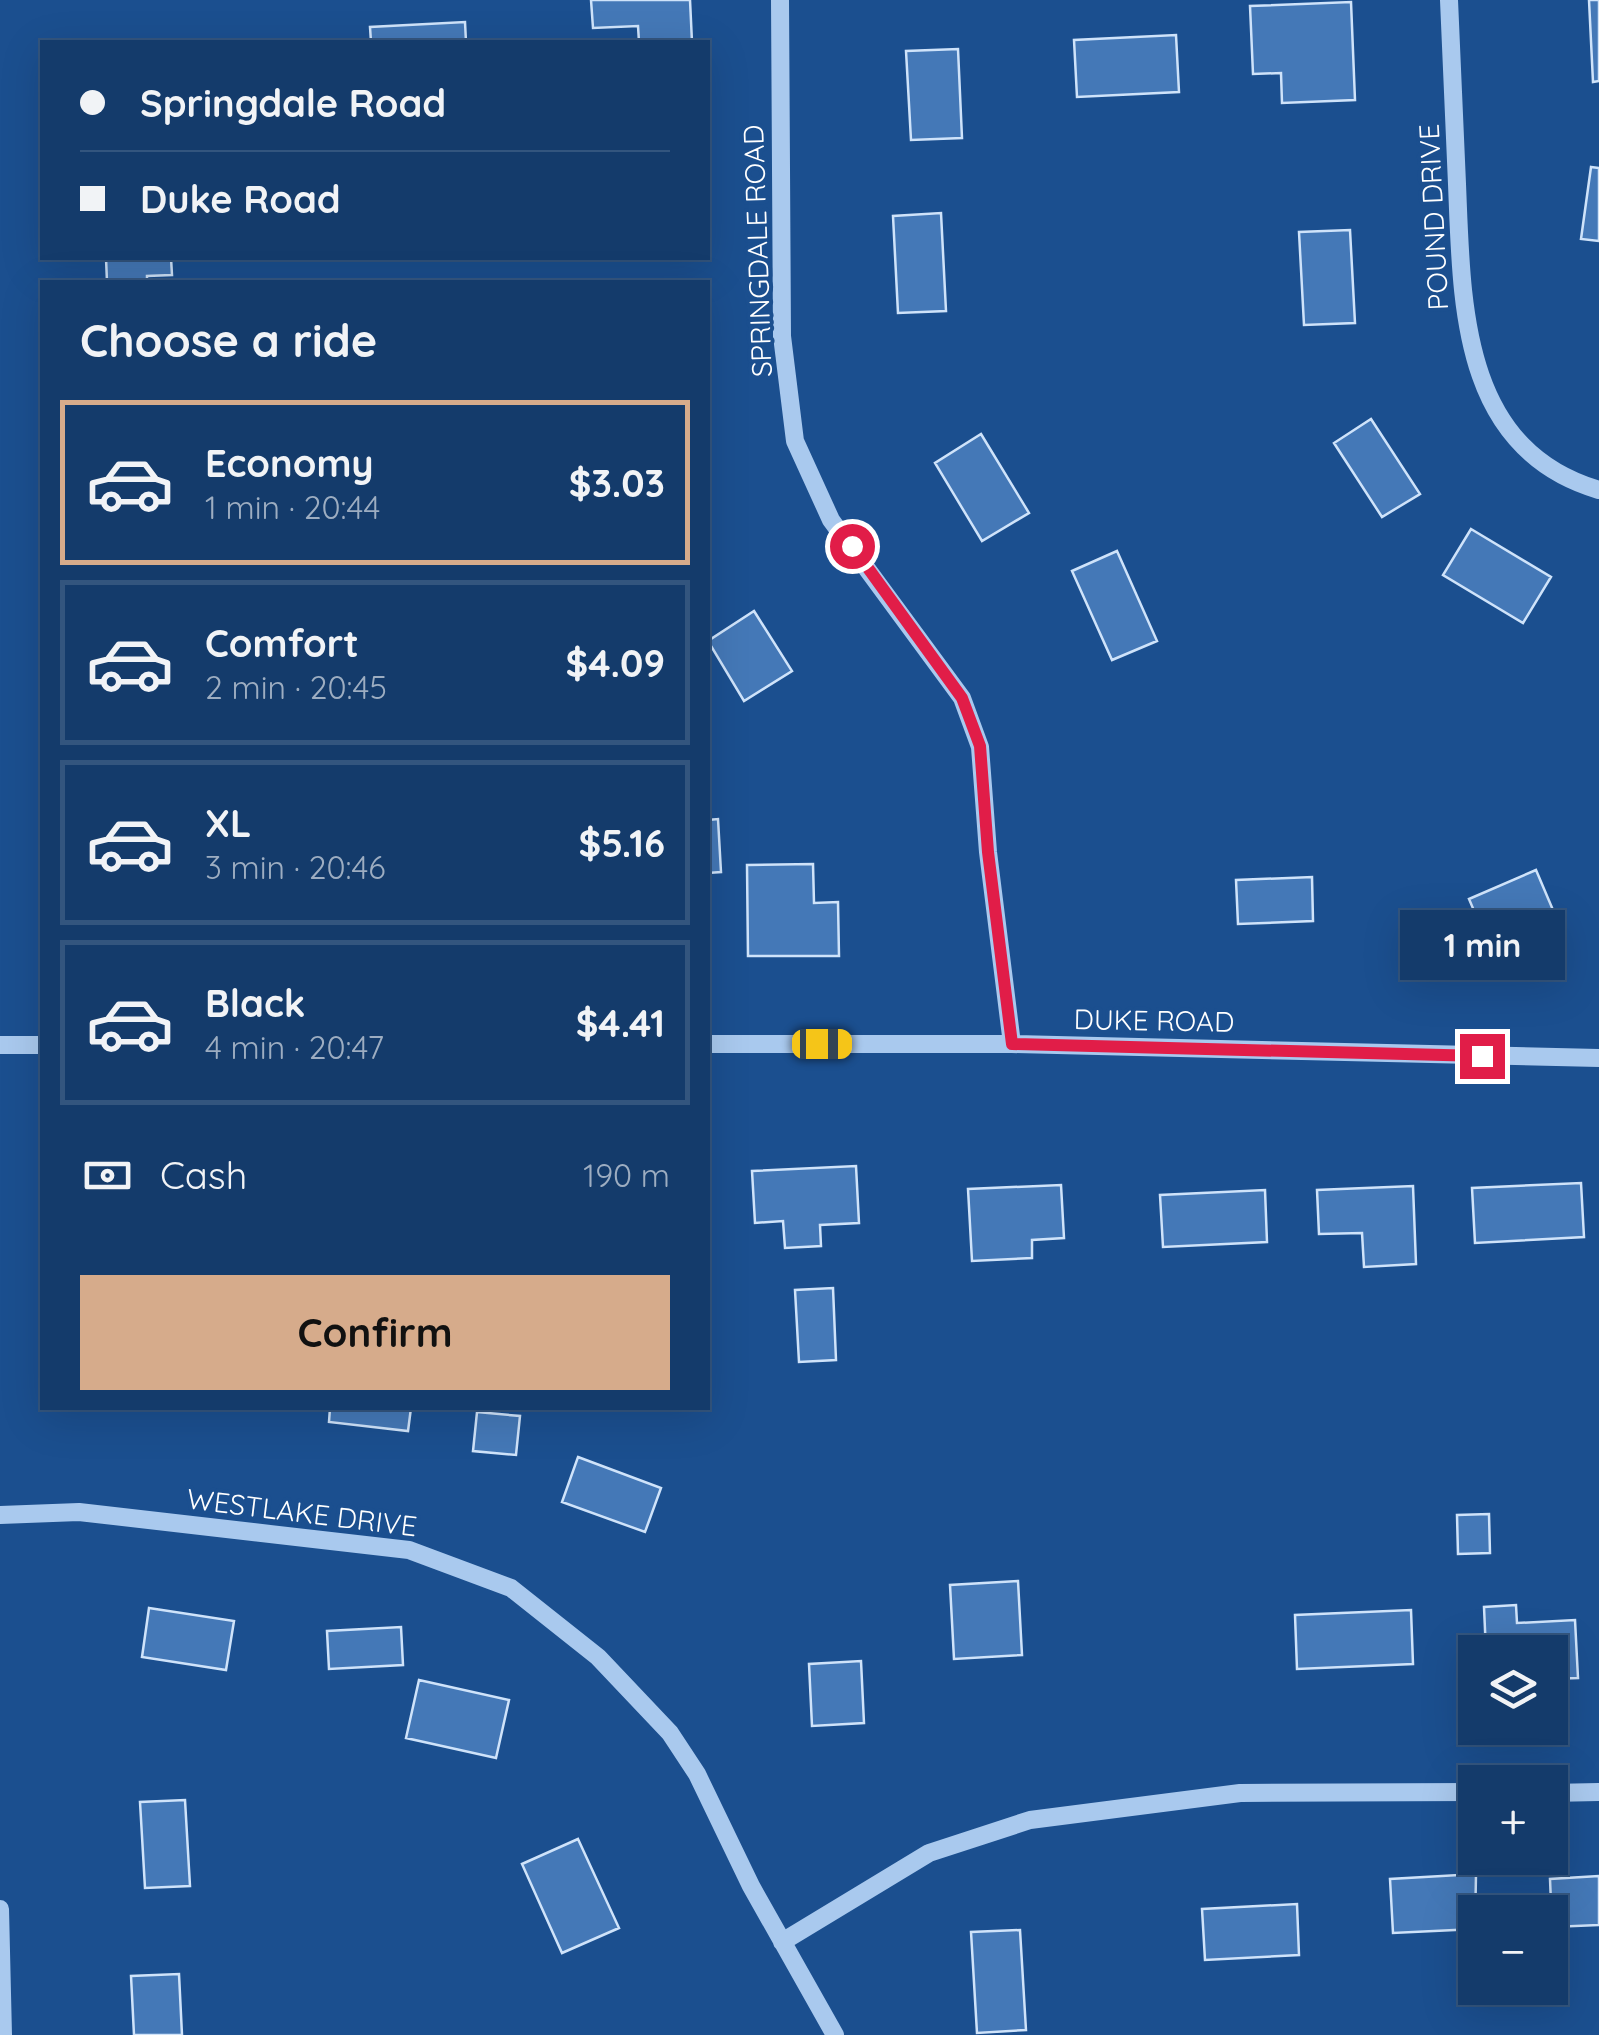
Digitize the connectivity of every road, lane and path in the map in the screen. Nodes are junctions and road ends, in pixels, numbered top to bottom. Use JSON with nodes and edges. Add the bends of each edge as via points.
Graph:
{"nodes":[{"id":1,"x":780,"y":0,"type":"edge"},
{"id":2,"x":1449,"y":0,"type":"edge"},
{"id":3,"x":1599,"y":490,"type":"edge"},
{"id":4,"x":710,"y":1044,"type":"edge"},
{"id":5,"x":1012,"y":1044,"type":"junction"},
{"id":6,"x":0,"y":1045,"type":"edge"},
{"id":7,"x":40,"y":1045,"type":"edge"},
{"id":8,"x":1599,"y":1058,"type":"edge"},
{"id":9,"x":0,"y":1515,"type":"edge"},
{"id":10,"x":1458,"y":1792,"type":"edge"},
{"id":11,"x":1599,"y":1792,"type":"edge"},
{"id":12,"x":1568,"y":1793,"type":"edge"},
{"id":13,"x":0,"y":1909,"type":"edge"},
{"id":14,"x":782,"y":1942,"type":"junction"},
{"id":15,"x":3,"y":2035,"type":"edge"},
{"id":16,"x":834,"y":2035,"type":"edge"}],
"edges":[{"from":1,"to":5,"type":"street","name":"SPRINGDALE ROAD","via":[[782,336],[795,441],[831,520],[962,698],[980,746]]},
{"from":2,"to":3,"type":"street","name":"POUND DRIVE","via":[[1462,305],[1475,356],[1492,406],[1522,448],[1564,480]]},
{"from":4,"to":5,"type":"street","name":"DUKE ROAD"},
{"from":5,"to":8,"type":"street","name":"DUKE ROAD"},
{"from":6,"to":7,"type":"street"},
{"from":9,"to":14,"type":"street","name":"WESTLAKE DRIVE","via":[[79,1512],[409,1550],[511,1588],[598,1657],[670,1733]]},
{"from":10,"to":14,"type":"street","via":[[1240,1793],[1030,1820],[930,1853]]},
{"from":11,"to":12,"type":"street"},
{"from":13,"to":15,"type":"street"},
{"from":14,"to":16,"type":"street","name":"WESTLAKE DRIVE"}]}
